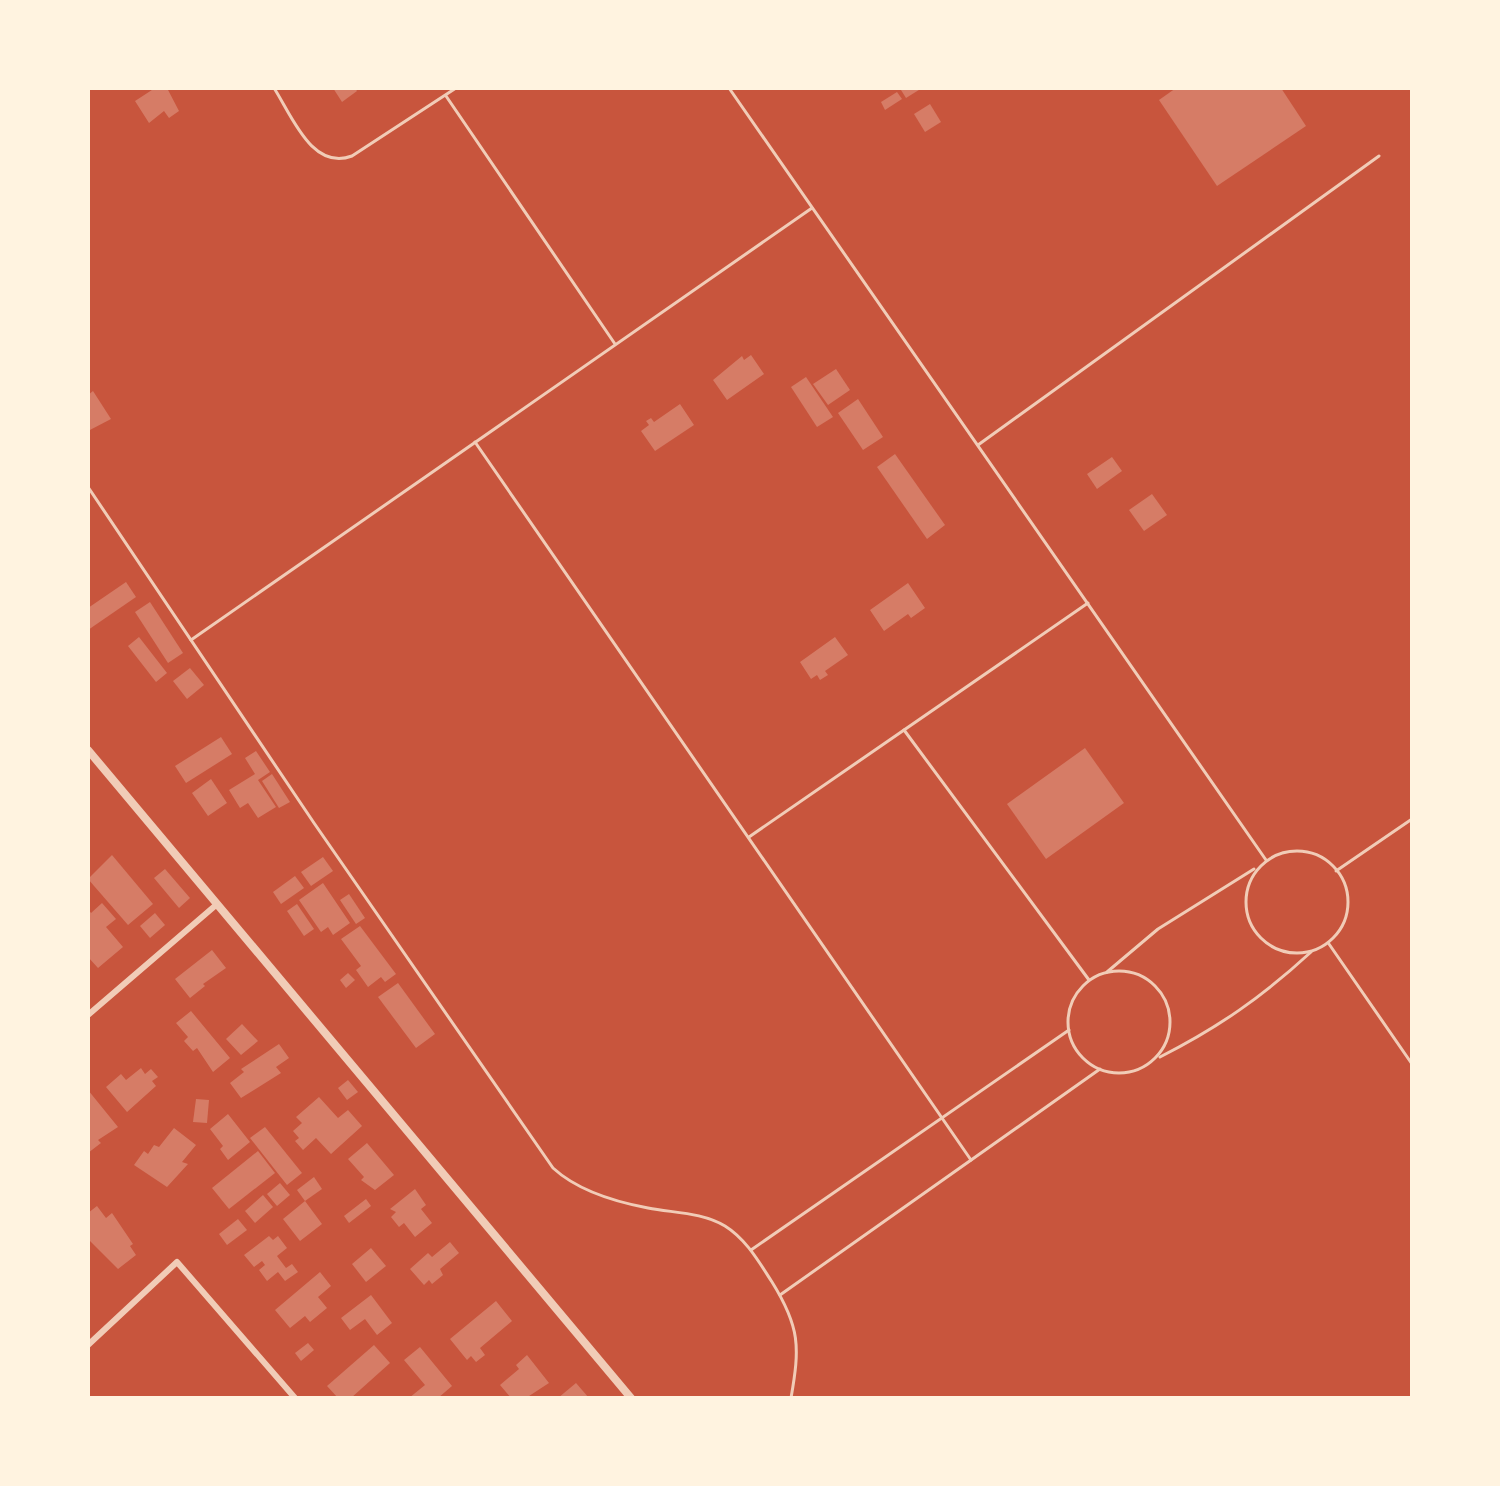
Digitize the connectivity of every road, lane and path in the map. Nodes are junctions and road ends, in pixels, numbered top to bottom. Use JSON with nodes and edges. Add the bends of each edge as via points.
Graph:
{"nodes":[{"id":1,"x":274,"y":88,"type":"edge"},
{"id":2,"x":456,"y":88,"type":"edge"},
{"id":3,"x":729,"y":88,"type":"edge"},
{"id":4,"x":446,"y":96,"type":"junction"},
{"id":5,"x":1379,"y":156,"type":"dead end"},
{"id":6,"x":813,"y":207,"type":"junction"},
{"id":7,"x":615,"y":344,"type":"junction"},
{"id":8,"x":475,"y":442,"type":"junction"},
{"id":9,"x":978,"y":445,"type":"junction"},
{"id":10,"x":88,"y":487,"type":"edge"},
{"id":11,"x":1088,"y":603,"type":"junction"},
{"id":12,"x":191,"y":640,"type":"junction"},
{"id":13,"x":904,"y":730,"type":"junction"},
{"id":14,"x":88,"y":750,"type":"edge"},
{"id":15,"x":1412,"y":819,"type":"edge"},
{"id":16,"x":748,"y":837,"type":"junction"},
{"id":17,"x":1266,"y":860,"type":"junction"},
{"id":18,"x":1258,"y":867,"type":"junction"},
{"id":19,"x":1336,"y":871,"type":"junction"},
{"id":20,"x":216,"y":905,"type":"junction"},
{"id":21,"x":1329,"y":944,"type":"junction"},
{"id":22,"x":1311,"y":952,"type":"junction"},
{"id":23,"x":1107,"y":972,"type":"junction"},
{"id":24,"x":1089,"y":980,"type":"junction"},
{"id":25,"x":88,"y":1015,"type":"edge"},
{"id":26,"x":1069,"y":1030,"type":"junction"},
{"id":27,"x":1156,"y":1059,"type":"junction"},
{"id":28,"x":1412,"y":1064,"type":"edge"},
{"id":29,"x":1100,"y":1069,"type":"junction"},
{"id":30,"x":942,"y":1118,"type":"junction"},
{"id":31,"x":971,"y":1160,"type":"junction"},
{"id":32,"x":751,"y":1250,"type":"junction"},
{"id":33,"x":780,"y":1295,"type":"junction"},
{"id":34,"x":88,"y":1345,"type":"edge"},
{"id":35,"x":295,"y":1398,"type":"edge"},
{"id":36,"x":631,"y":1398,"type":"edge"},
{"id":37,"x":791,"y":1398,"type":"edge"}],
"edges":[{"from":1,"to":4,"type":"lane","via":[[321,156],[338,162]]},
{"from":2,"to":4,"type":"lane"},
{"from":3,"to":6,"type":"lane"},
{"from":4,"to":7,"type":"lane"},
{"from":5,"to":9,"type":"lane"},
{"from":6,"to":7,"type":"lane"},
{"from":6,"to":9,"type":"lane"},
{"from":7,"to":8,"type":"lane"},
{"from":8,"to":12,"type":"lane"},
{"from":8,"to":16,"type":"lane"},
{"from":9,"to":11,"type":"lane"},
{"from":10,"to":12,"type":"lane"},
{"from":11,"to":13,"type":"lane"},
{"from":11,"to":17,"type":"lane"},
{"from":12,"to":32,"type":"lane","via":[[553,1168],[569,1182],[607,1196],[725,1226]]},
{"from":13,"to":16,"type":"lane"},
{"from":13,"to":24,"type":"lane"},
{"from":14,"to":20,"type":"street"},
{"from":15,"to":19,"type":"lane"},
{"from":16,"to":30,"type":"lane"},
{"from":17,"to":18,"type":"lane"},
{"from":17,"to":19,"type":"lane","via":[[1303,851]]},
{"from":18,"to":22,"type":"lane","via":[[1246,894],[1251,924],[1272,947]]},
{"from":18,"to":23,"type":"lane","via":[[1158,929]]},
{"from":19,"to":21,"type":"lane","via":[[1346,889],[1348,909]]},
{"from":20,"to":25,"type":"street"},
{"from":20,"to":36,"type":"street"},
{"from":21,"to":22,"type":"lane"},
{"from":21,"to":28,"type":"lane"},
{"from":22,"to":27,"type":"lane","via":[[1218,1028]]},
{"from":23,"to":24,"type":"lane"},
{"from":23,"to":27,"type":"lane","via":[[1137,974],[1161,993],[1170,1032]]},
{"from":24,"to":26,"type":"lane","via":[[1071,1002]]},
{"from":26,"to":29,"type":"lane","via":[[1077,1050]]},
{"from":26,"to":30,"type":"lane"},
{"from":27,"to":29,"type":"lane","via":[[1131,1073]]},
{"from":29,"to":31,"type":"lane"},
{"from":30,"to":31,"type":"lane"},
{"from":30,"to":32,"type":"lane"},
{"from":31,"to":33,"type":"lane"},
{"from":32,"to":33,"type":"lane"},
{"from":33,"to":37,"type":"lane","via":[[795,1324],[799,1352]]},
{"from":34,"to":35,"type":"street","via":[[177,1262]]}]}
